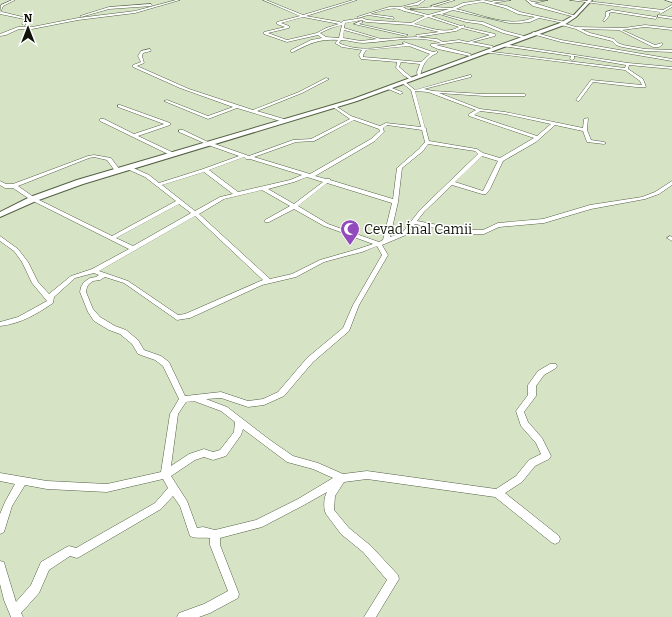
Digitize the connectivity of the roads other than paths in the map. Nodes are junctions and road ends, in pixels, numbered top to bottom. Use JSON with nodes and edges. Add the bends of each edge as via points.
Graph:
{"nodes":[{"id":1,"x":14,"y":0,"type":"edge"},
{"id":2,"x":169,"y":0,"type":"edge"},
{"id":3,"x":179,"y":0,"type":"edge"},
{"id":4,"x":264,"y":0,"type":"edge"},
{"id":5,"x":356,"y":0,"type":"edge"},
{"id":6,"x":424,"y":0,"type":"edge"},
{"id":7,"x":454,"y":0,"type":"edge"},
{"id":8,"x":510,"y":0,"type":"edge"},
{"id":9,"x":527,"y":0,"type":"edge"},
{"id":10,"x":547,"y":0,"type":"edge"},
{"id":11,"x":571,"y":0,"type":"edge"},
{"id":12,"x":606,"y":0,"type":"edge"},
{"id":13,"x":666,"y":0,"type":"edge"},
{"id":14,"x":484,"y":1,"type":"edge"},
{"id":15,"x":587,"y":1,"type":"edge"},
{"id":16,"x":672,"y":1,"type":"edge"},
{"id":17,"x":489,"y":2,"type":"junction"},
{"id":18,"x":622,"y":2,"type":"junction"},
{"id":19,"x":531,"y":3,"type":"junction"},
{"id":20,"x":618,"y":6,"type":"junction"},
{"id":21,"x":672,"y":6,"type":"edge"},
{"id":22,"x":403,"y":8,"type":"junction"},
{"id":23,"x":431,"y":8,"type":"junction"},
{"id":24,"x":452,"y":9,"type":"junction"},
{"id":25,"x":665,"y":10,"type":"junction"},
{"id":26,"x":612,"y":11,"type":"junction"},
{"id":27,"x":672,"y":11,"type":"edge"},
{"id":28,"x":440,"y":14,"type":"junction"},
{"id":29,"x":367,"y":15,"type":"junction"},
{"id":30,"x":304,"y":16,"type":"junction"},
{"id":31,"x":428,"y":16,"type":"junction"},
{"id":32,"x":483,"y":16,"type":"junction"},
{"id":33,"x":573,"y":16,"type":"junction"},
{"id":34,"x":538,"y":17,"type":"junction"},
{"id":35,"x":657,"y":17,"type":"junction"},
{"id":36,"x":393,"y":18,"type":"dead end"},
{"id":37,"x":672,"y":18,"type":"edge"},
{"id":38,"x":604,"y":20,"type":"dead end"},
{"id":39,"x":366,"y":21,"type":"junction"},
{"id":40,"x":466,"y":21,"type":"junction"},
{"id":41,"x":338,"y":22,"type":"junction"},
{"id":42,"x":476,"y":22,"type":"junction"},
{"id":43,"x":30,"y":23,"type":"dead end"},
{"id":44,"x":36,"y":23,"type":"dead end"},
{"id":45,"x":344,"y":23,"type":"junction"},
{"id":46,"x":514,"y":23,"type":"junction"},
{"id":47,"x":562,"y":23,"type":"junction"},
{"id":48,"x":24,"y":24,"type":"junction"},
{"id":49,"x":411,"y":24,"type":"junction"},
{"id":50,"x":505,"y":25,"type":"dead end"},
{"id":51,"x":500,"y":26,"type":"dead end"},
{"id":52,"x":646,"y":26,"type":"junction"},
{"id":53,"x":462,"y":27,"type":"junction"},
{"id":54,"x":494,"y":27,"type":"junction"},
{"id":55,"x":18,"y":28,"type":"junction"},
{"id":56,"x":574,"y":28,"type":"junction"},
{"id":57,"x":343,"y":29,"type":"junction"},
{"id":58,"x":618,"y":29,"type":"junction"},
{"id":59,"x":672,"y":29,"type":"edge"},
{"id":60,"x":442,"y":32,"type":"junction"},
{"id":61,"x":504,"y":32,"type":"junction"},
{"id":62,"x":533,"y":33,"type":"junction"},
{"id":63,"x":318,"y":34,"type":"junction"},
{"id":64,"x":0,"y":35,"type":"edge"},
{"id":65,"x":493,"y":35,"type":"junction"},
{"id":66,"x":415,"y":37,"type":"junction"},
{"id":67,"x":522,"y":37,"type":"junction"},
{"id":68,"x":325,"y":38,"type":"junction"},
{"id":69,"x":340,"y":38,"type":"junction"},
{"id":70,"x":394,"y":38,"type":"junction"},
{"id":71,"x":380,"y":39,"type":"junction"},
{"id":72,"x":442,"y":42,"type":"junction"},
{"id":73,"x":466,"y":42,"type":"junction"},
{"id":74,"x":662,"y":44,"type":"dead end"},
{"id":75,"x":409,"y":45,"type":"junction"},
{"id":76,"x":503,"y":45,"type":"junction"},
{"id":77,"x":588,"y":45,"type":"junction"},
{"id":78,"x":492,"y":47,"type":"junction"},
{"id":79,"x":582,"y":48,"type":"dead end"},
{"id":80,"x":365,"y":49,"type":"junction"},
{"id":81,"x":442,"y":49,"type":"junction"},
{"id":82,"x":150,"y":50,"type":"dead end"},
{"id":83,"x":292,"y":51,"type":"dead end"},
{"id":84,"x":579,"y":51,"type":"dead end"},
{"id":85,"x":672,"y":51,"type":"edge"},
{"id":86,"x":485,"y":52,"type":"junction"},
{"id":87,"x":389,"y":53,"type":"dead end"},
{"id":88,"x":432,"y":53,"type":"junction"},
{"id":89,"x":470,"y":55,"type":"junction"},
{"id":90,"x":573,"y":55,"type":"junction"},
{"id":91,"x":672,"y":60,"type":"edge"},
{"id":92,"x":389,"y":61,"type":"junction"},
{"id":93,"x":399,"y":62,"type":"junction"},
{"id":94,"x":422,"y":63,"type":"junction"},
{"id":95,"x":571,"y":63,"type":"junction"},
{"id":96,"x":628,"y":64,"type":"junction"},
{"id":97,"x":672,"y":68,"type":"edge"},
{"id":98,"x":626,"y":69,"type":"junction"},
{"id":99,"x":419,"y":75,"type":"junction"},
{"id":100,"x":470,"y":76,"type":"dead end"},
{"id":101,"x":327,"y":78,"type":"dead end"},
{"id":102,"x":407,"y":80,"type":"junction"},
{"id":103,"x":389,"y":88,"type":"junction"},
{"id":104,"x":415,"y":90,"type":"junction"},
{"id":105,"x":429,"y":92,"type":"junction"},
{"id":106,"x":401,"y":93,"type":"dead end"},
{"id":107,"x":524,"y":95,"type":"dead end"},
{"id":108,"x":578,"y":100,"type":"dead end"},
{"id":109,"x":166,"y":101,"type":"dead end"},
{"id":110,"x":119,"y":106,"type":"dead end"},
{"id":111,"x":238,"y":106,"type":"junction"},
{"id":112,"x":334,"y":106,"type":"junction"},
{"id":113,"x":479,"y":110,"type":"junction"},
{"id":114,"x":254,"y":111,"type":"junction"},
{"id":115,"x":353,"y":119,"type":"junction"},
{"id":116,"x":586,"y":119,"type":"dead end"},
{"id":117,"x":102,"y":120,"type":"dead end"},
{"id":118,"x":282,"y":121,"type":"junction"},
{"id":119,"x":554,"y":124,"type":"junction"},
{"id":120,"x":381,"y":128,"type":"junction"},
{"id":121,"x":425,"y":129,"type":"junction"},
{"id":122,"x":585,"y":130,"type":"junction"},
{"id":123,"x":181,"y":131,"type":"dead end"},
{"id":124,"x":133,"y":136,"type":"junction"},
{"id":125,"x":538,"y":138,"type":"junction"},
{"id":126,"x":427,"y":142,"type":"junction"},
{"id":127,"x":208,"y":143,"type":"junction"},
{"id":128,"x":604,"y":143,"type":"dead end"},
{"id":129,"x":171,"y":153,"type":"junction"},
{"id":130,"x":481,"y":154,"type":"junction"},
{"id":131,"x":246,"y":157,"type":"junction"},
{"id":132,"x":501,"y":160,"type":"junction"},
{"id":133,"x":127,"y":167,"type":"junction"},
{"id":134,"x":116,"y":169,"type":"junction"},
{"id":135,"x":205,"y":170,"type":"junction"},
{"id":136,"x":308,"y":176,"type":"junction"},
{"id":137,"x":328,"y":180,"type":"junction"},
{"id":138,"x":0,"y":183,"type":"edge"},
{"id":139,"x":452,"y":183,"type":"junction"},
{"id":140,"x":672,"y":183,"type":"edge"},
{"id":141,"x":158,"y":185,"type":"junction"},
{"id":142,"x":14,"y":186,"type":"junction"},
{"id":143,"x":263,"y":188,"type":"junction"},
{"id":144,"x":236,"y":193,"type":"junction"},
{"id":145,"x":32,"y":198,"type":"junction"},
{"id":146,"x":180,"y":201,"type":"junction"},
{"id":147,"x":395,"y":202,"type":"junction"},
{"id":148,"x":295,"y":206,"type":"junction"},
{"id":149,"x":0,"y":211,"type":"edge"},
{"id":150,"x":0,"y":214,"type":"edge"},
{"id":151,"x":196,"y":214,"type":"junction"},
{"id":152,"x":267,"y":221,"type":"dead end"},
{"id":153,"x":414,"y":222,"type":"junction"},
{"id":154,"x":0,"y":238,"type":"edge"},
{"id":155,"x":112,"y":238,"type":"junction"},
{"id":156,"x":383,"y":243,"type":"junction"},
{"id":157,"x":134,"y":249,"type":"junction"},
{"id":158,"x":94,"y":271,"type":"junction"},
{"id":159,"x":104,"y":275,"type":"junction"},
{"id":160,"x":268,"y":281,"type":"junction"},
{"id":161,"x":51,"y":302,"type":"junction"},
{"id":162,"x":0,"y":324,"type":"edge"},
{"id":163,"x":553,"y":366,"type":"dead end"},
{"id":164,"x":194,"y":398,"type":"junction"},
{"id":165,"x":183,"y":399,"type":"junction"},
{"id":166,"x":239,"y":422,"type":"junction"},
{"id":167,"x":165,"y":475,"type":"junction"},
{"id":168,"x":0,"y":477,"type":"edge"},
{"id":169,"x":342,"y":478,"type":"junction"},
{"id":170,"x":22,"y":482,"type":"junction"},
{"id":171,"x":174,"y":489,"type":"junction"},
{"id":172,"x":496,"y":493,"type":"junction"},
{"id":173,"x":0,"y":529,"type":"edge"},
{"id":174,"x":215,"y":535,"type":"junction"},
{"id":175,"x":555,"y":539,"type":"dead end"},
{"id":176,"x":0,"y":566,"type":"edge"},
{"id":177,"x":16,"y":614,"type":"edge"},
{"id":178,"x":183,"y":617,"type":"edge"},
{"id":179,"x":370,"y":617,"type":"edge"}],
"edges":[{"from":1,"to":48,"type":"street","via":[[2,6],[0,11],[26,19]]},
{"from":2,"to":44,"type":"street","via":[[156,5],[109,8]]},
{"from":3,"to":55,"type":"street","via":[[134,12]]},
{"from":4,"to":30,"type":"street"},
{"from":5,"to":30,"type":"street"},
{"from":6,"to":22,"type":"street"},
{"from":7,"to":23,"type":"street","via":[[433,5]]},
{"from":8,"to":17,"type":"street"},
{"from":9,"to":19,"type":"street"},
{"from":10,"to":19,"type":"street"},
{"from":11,"to":15,"type":"street"},
{"from":12,"to":18,"type":"street"},
{"from":13,"to":16,"type":"street"},
{"from":14,"to":17,"type":"street"},
{"from":14,"to":24,"type":"street","via":[[470,2]]},
{"from":15,"to":20,"type":"street"},
{"from":15,"to":33,"type":"highway"},
{"from":17,"to":34,"type":"street"},
{"from":18,"to":20,"type":"street"},
{"from":18,"to":25,"type":"street"},
{"from":19,"to":33,"type":"street"},
{"from":20,"to":25,"type":"street"},
{"from":20,"to":26,"type":"street"},
{"from":21,"to":25,"type":"street"},
{"from":22,"to":23,"type":"street"},
{"from":22,"to":29,"type":"street","via":[[388,8]]},
{"from":22,"to":31,"type":"street"},
{"from":23,"to":24,"type":"street"},
{"from":24,"to":28,"type":"street"},
{"from":24,"to":32,"type":"street"},
{"from":25,"to":27,"type":"street"},
{"from":25,"to":35,"type":"street"},
{"from":26,"to":35,"type":"street"},
{"from":26,"to":38,"type":"street","via":[[607,13],[608,16]]},
{"from":28,"to":31,"type":"street"},
{"from":28,"to":40,"type":"street"},
{"from":29,"to":36,"type":"street"},
{"from":29,"to":41,"type":"street"},
{"from":30,"to":41,"type":"street"},
{"from":30,"to":63,"type":"street","via":[[278,23],[288,27],[265,33],[287,41]]},
{"from":31,"to":49,"type":"street"},
{"from":31,"to":53,"type":"street"},
{"from":32,"to":42,"type":"street"},
{"from":32,"to":46,"type":"street"},
{"from":33,"to":47,"type":"highway"},
{"from":34,"to":46,"type":"street"},
{"from":34,"to":47,"type":"street"},
{"from":35,"to":37,"type":"street"},
{"from":35,"to":52,"type":"street"},
{"from":39,"to":45,"type":"street","via":[[362,19]]},
{"from":39,"to":49,"type":"street"},
{"from":39,"to":66,"type":"street","via":[[356,24]]},
{"from":40,"to":42,"type":"street"},
{"from":40,"to":53,"type":"street"},
{"from":41,"to":45,"type":"street"},
{"from":42,"to":54,"type":"street"},
{"from":43,"to":48,"type":"street"},
{"from":45,"to":57,"type":"street"},
{"from":45,"to":63,"type":"street","via":[[334,25]]},
{"from":46,"to":50,"type":"street"},
{"from":47,"to":56,"type":"street"},
{"from":47,"to":62,"type":"highway"},
{"from":47,"to":67,"type":"highway"},
{"from":48,"to":55,"type":"street","via":[[11,26]]},
{"from":49,"to":60,"type":"street"},
{"from":51,"to":54,"type":"street"},
{"from":52,"to":58,"type":"street"},
{"from":52,"to":59,"type":"street"},
{"from":53,"to":60,"type":"street"},
{"from":53,"to":65,"type":"street"},
{"from":54,"to":61,"type":"street"},
{"from":55,"to":64,"type":"street"},
{"from":56,"to":58,"type":"street"},
{"from":56,"to":77,"type":"street","via":[[573,30],[581,34],[603,40]]},
{"from":56,"to":85,"type":"street","via":[[613,40],[622,46]]},
{"from":57,"to":69,"type":"street"},
{"from":57,"to":71,"type":"street"},
{"from":58,"to":74,"type":"street","via":[[654,46]]},
{"from":60,"to":66,"type":"street"},
{"from":60,"to":73,"type":"street"},
{"from":61,"to":65,"type":"street"},
{"from":61,"to":67,"type":"street"},
{"from":62,"to":67,"type":"highway"},
{"from":62,"to":77,"type":"street"},
{"from":63,"to":68,"type":"street"},
{"from":65,"to":73,"type":"street"},
{"from":66,"to":70,"type":"street"},
{"from":66,"to":72,"type":"street"},
{"from":67,"to":76,"type":"highway"},
{"from":67,"to":78,"type":"highway"},
{"from":68,"to":69,"type":"street"},
{"from":68,"to":83,"type":"street"},
{"from":69,"to":71,"type":"street","via":[[364,42]]},
{"from":69,"to":80,"type":"street","via":[[338,44]]},
{"from":70,"to":71,"type":"street"},
{"from":70,"to":75,"type":"street"},
{"from":72,"to":73,"type":"street"},
{"from":72,"to":81,"type":"street","via":[[432,45]]},
{"from":73,"to":78,"type":"street"},
{"from":75,"to":80,"type":"street"},
{"from":75,"to":88,"type":"street"},
{"from":76,"to":86,"type":"highway"},
{"from":76,"to":90,"type":"street"},
{"from":77,"to":79,"type":"street"},
{"from":77,"to":91,"type":"street"},
{"from":78,"to":89,"type":"highway"},
{"from":80,"to":92,"type":"street","via":[[362,58]]},
{"from":81,"to":88,"type":"street"},
{"from":81,"to":89,"type":"street"},
{"from":82,"to":111,"type":"street","via":[[142,52],[140,56],[143,62],[134,66],[189,90]]},
{"from":84,"to":90,"type":"street"},
{"from":86,"to":95,"type":"street"},
{"from":86,"to":99,"type":"highway"},
{"from":87,"to":92,"type":"street"},
{"from":88,"to":94,"type":"street"},
{"from":89,"to":99,"type":"highway"},
{"from":90,"to":95,"type":"street"},
{"from":90,"to":96,"type":"street"},
{"from":92,"to":93,"type":"street"},
{"from":93,"to":94,"type":"street"},
{"from":93,"to":102,"type":"street","via":[[397,67]]},
{"from":94,"to":99,"type":"street"},
{"from":95,"to":98,"type":"street"},
{"from":96,"to":97,"type":"street"},
{"from":96,"to":98,"type":"street"},
{"from":98,"to":108,"type":"street","via":[[642,80],[645,86],[592,81]]},
{"from":99,"to":102,"type":"highway"},
{"from":100,"to":104,"type":"street"},
{"from":101,"to":114,"type":"street","via":[[309,90]]},
{"from":102,"to":103,"type":"highway"},
{"from":102,"to":104,"type":"street"},
{"from":102,"to":118,"type":"highway"},
{"from":103,"to":106,"type":"street"},
{"from":103,"to":112,"type":"highway"},
{"from":104,"to":105,"type":"street"},
{"from":104,"to":121,"type":"street"},
{"from":105,"to":107,"type":"street"},
{"from":105,"to":113,"type":"street"},
{"from":109,"to":111,"type":"street","via":[[208,118]]},
{"from":110,"to":124,"type":"street","via":[[168,124]]},
{"from":111,"to":114,"type":"street"},
{"from":112,"to":115,"type":"street"},
{"from":112,"to":118,"type":"highway"},
{"from":113,"to":119,"type":"street"},
{"from":113,"to":125,"type":"street","via":[[471,115]]},
{"from":114,"to":118,"type":"street"},
{"from":115,"to":120,"type":"street"},
{"from":115,"to":131,"type":"street","via":[[312,140],[295,141]]},
{"from":116,"to":122,"type":"street"},
{"from":117,"to":124,"type":"street"},
{"from":118,"to":127,"type":"highway"},
{"from":119,"to":122,"type":"street"},
{"from":119,"to":125,"type":"street"},
{"from":120,"to":121,"type":"street","via":[[386,124]]},
{"from":120,"to":136,"type":"street","via":[[382,131],[372,140]]},
{"from":121,"to":126,"type":"street"},
{"from":122,"to":128,"type":"street","via":[[589,141]]},
{"from":123,"to":127,"type":"street"},
{"from":124,"to":129,"type":"street"},
{"from":125,"to":132,"type":"street"},
{"from":126,"to":130,"type":"street","via":[[477,150]]},
{"from":126,"to":147,"type":"street","via":[[400,168]]},
{"from":127,"to":129,"type":"highway"},
{"from":127,"to":131,"type":"street"},
{"from":129,"to":133,"type":"highway"},
{"from":129,"to":134,"type":"highway"},
{"from":130,"to":132,"type":"street"},
{"from":130,"to":139,"type":"street"},
{"from":131,"to":135,"type":"street"},
{"from":131,"to":136,"type":"street"},
{"from":132,"to":139,"type":"street","via":[[484,193]]},
{"from":133,"to":134,"type":"highway"},
{"from":133,"to":141,"type":"street","via":[[147,176]]},
{"from":134,"to":142,"type":"street","via":[[109,159],[94,156]]},
{"from":134,"to":145,"type":"highway"},
{"from":135,"to":141,"type":"street"},
{"from":135,"to":144,"type":"street"},
{"from":136,"to":137,"type":"street"},
{"from":136,"to":143,"type":"street"},
{"from":137,"to":147,"type":"street"},
{"from":137,"to":148,"type":"street"},
{"from":138,"to":142,"type":"street"},
{"from":139,"to":153,"type":"street"},
{"from":140,"to":153,"type":"street","via":[[643,198],[590,206],[544,221],[498,225],[484,232],[464,232]]},
{"from":141,"to":146,"type":"street"},
{"from":142,"to":145,"type":"street"},
{"from":143,"to":144,"type":"street"},
{"from":143,"to":148,"type":"street"},
{"from":144,"to":151,"type":"street","via":[[222,198]]},
{"from":145,"to":149,"type":"highway"},
{"from":145,"to":150,"type":"highway"},
{"from":145,"to":155,"type":"street"},
{"from":146,"to":151,"type":"street"},
{"from":146,"to":155,"type":"street"},
{"from":147,"to":156,"type":"street"},
{"from":148,"to":152,"type":"street"},
{"from":148,"to":156,"type":"street","via":[[326,225]]},
{"from":151,"to":157,"type":"street"},
{"from":151,"to":160,"type":"street"},
{"from":153,"to":156,"type":"street","via":[[404,234]]},
{"from":154,"to":161,"type":"street","via":[[16,250],[35,283]]},
{"from":155,"to":157,"type":"street"},
{"from":156,"to":160,"type":"street","via":[[322,261],[294,276]]},
{"from":156,"to":164,"type":"street","via":[[385,255],[356,305],[346,329],[310,360],[281,394],[264,402],[248,404],[221,394]]},
{"from":157,"to":158,"type":"street"},
{"from":158,"to":159,"type":"street"},
{"from":158,"to":161,"type":"street","via":[[73,277],[50,296]]},
{"from":159,"to":160,"type":"street","via":[[126,282],[177,318]]},
{"from":159,"to":165,"type":"street","via":[[92,279],[84,288],[83,292],[90,310],[97,319],[123,332],[135,342],[141,352],[166,364]]},
{"from":161,"to":162,"type":"street","via":[[34,312]]},
{"from":163,"to":172,"type":"street","via":[[541,373],[532,385],[532,396],[520,411],[524,424],[539,441],[546,456],[532,463],[519,480]]},
{"from":164,"to":165,"type":"street"},
{"from":164,"to":166,"type":"street","via":[[224,409]]},
{"from":165,"to":167,"type":"street","via":[[174,414]]},
{"from":166,"to":167,"type":"street","via":[[238,433],[224,452],[213,456],[204,453],[192,457]]},
{"from":166,"to":169,"type":"street","via":[[290,459],[315,466]]},
{"from":167,"to":170,"type":"street","via":[[107,488]]},
{"from":167,"to":171,"type":"street"},
{"from":168,"to":170,"type":"street"},
{"from":169,"to":172,"type":"street","via":[[367,475]]},
{"from":169,"to":174,"type":"street","via":[[258,524]]},
{"from":169,"to":179,"type":"street","via":[[330,495],[329,511],[345,531],[367,549],[394,579]]},
{"from":170,"to":173,"type":"street","via":[[8,505]]},
{"from":171,"to":174,"type":"street","via":[[184,504],[194,533]]},
{"from":171,"to":177,"type":"street","via":[[158,506],[77,553],[69,552],[45,566],[35,589]]},
{"from":172,"to":175,"type":"street"},
{"from":174,"to":178,"type":"street","via":[[216,545],[234,594],[206,609]]},
{"from":176,"to":177,"type":"street"}]}
